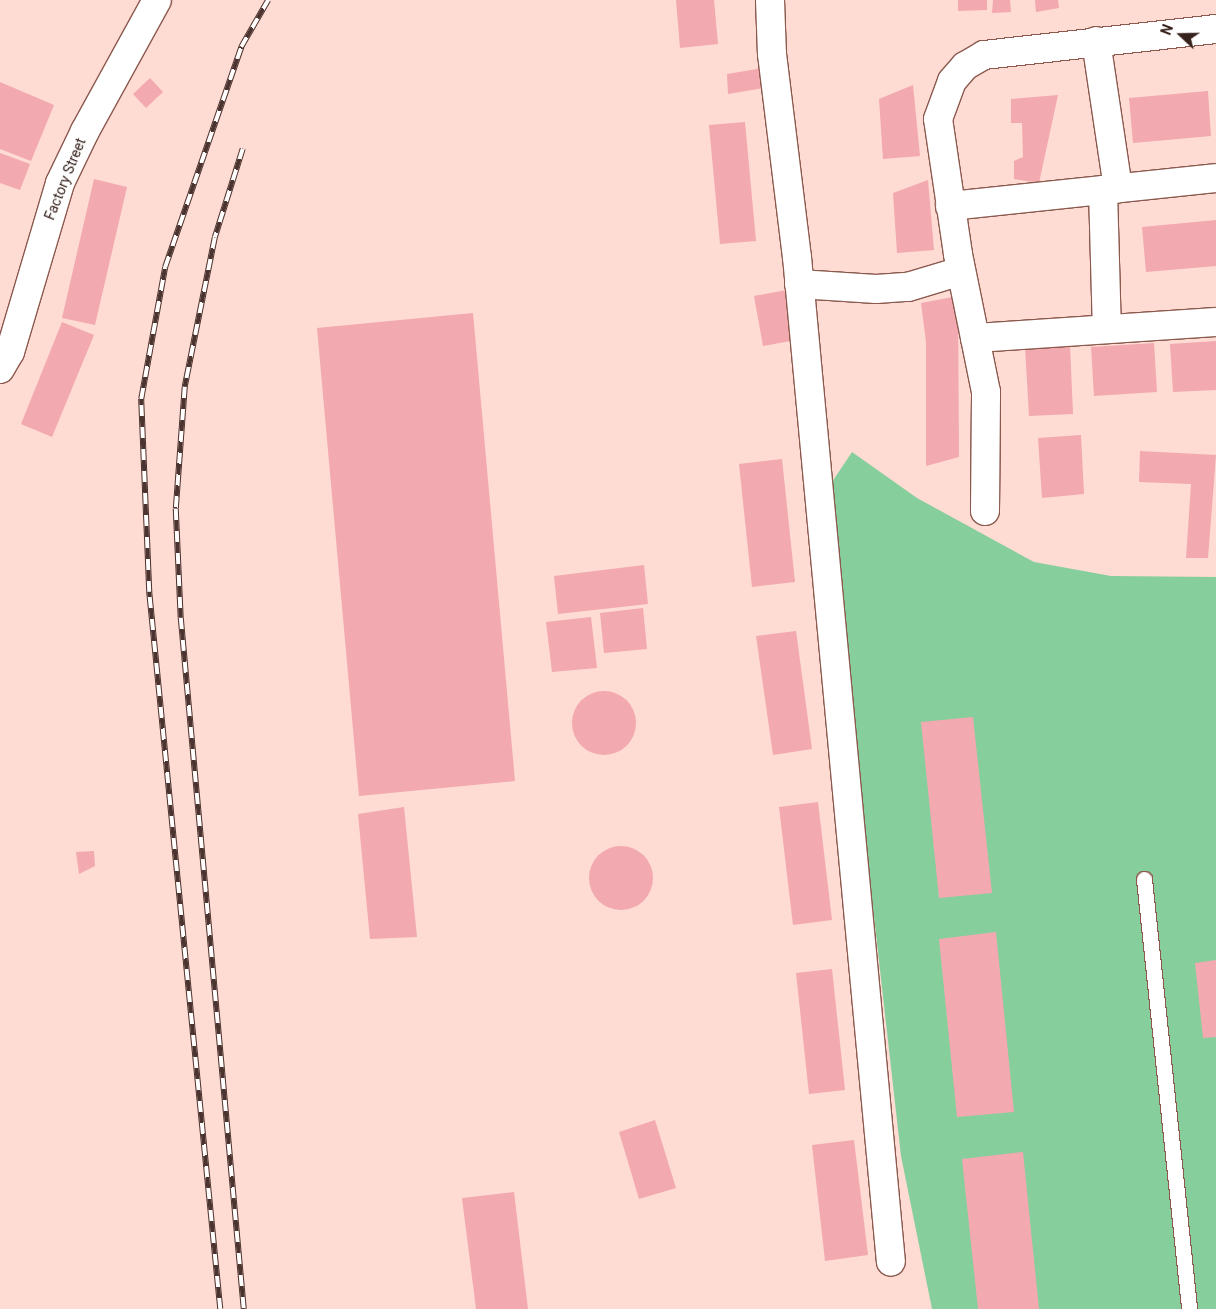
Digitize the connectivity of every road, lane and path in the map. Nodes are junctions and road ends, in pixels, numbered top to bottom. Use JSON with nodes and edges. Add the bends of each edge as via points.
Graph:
{"nodes":[{"id":1,"x":157,"y":0,"type":"edge"},
{"id":2,"x":770,"y":0,"type":"edge"},
{"id":3,"x":1216,"y":28,"type":"edge"},
{"id":4,"x":1096,"y":41,"type":"junction"},
{"id":5,"x":1216,"y":178,"type":"edge"},
{"id":6,"x":1110,"y":189,"type":"junction"},
{"id":7,"x":950,"y":206,"type":"junction"},
{"id":8,"x":962,"y":271,"type":"junction"},
{"id":9,"x":798,"y":284,"type":"junction"},
{"id":10,"x":1216,"y":322,"type":"edge"},
{"id":11,"x":1107,"y":330,"type":"junction"},
{"id":12,"x":975,"y":338,"type":"junction"},
{"id":13,"x":0,"y":369,"type":"edge"},
{"id":14,"x":985,"y":511,"type":"dead end"},
{"id":15,"x":1144,"y":879,"type":"dead end"},
{"id":16,"x":891,"y":1262,"type":"dead end"},
{"id":17,"x":1188,"y":1309,"type":"edge"}],
"edges":[{"from":1,"to":13,"type":"street","name":"Factory Street","via":[[84,132],[60,183],[10,352]]},
{"from":2,"to":9,"type":"street","via":[[772,54]]},
{"from":3,"to":4,"type":"street"},
{"from":4,"to":6,"type":"street"},
{"from":4,"to":7,"type":"street","via":[[984,55],[965,66],[952,81],[938,119]]},
{"from":5,"to":6,"type":"street"},
{"from":6,"to":7,"type":"street"},
{"from":6,"to":11,"type":"street"},
{"from":7,"to":8,"type":"street"},
{"from":8,"to":9,"type":"street","via":[[908,287],[876,289]]},
{"from":8,"to":12,"type":"street"},
{"from":9,"to":16,"type":"street"},
{"from":10,"to":11,"type":"street"},
{"from":11,"to":12,"type":"street"},
{"from":12,"to":14,"type":"street","via":[[986,392]]},
{"from":15,"to":17,"type":"lane"}]}
